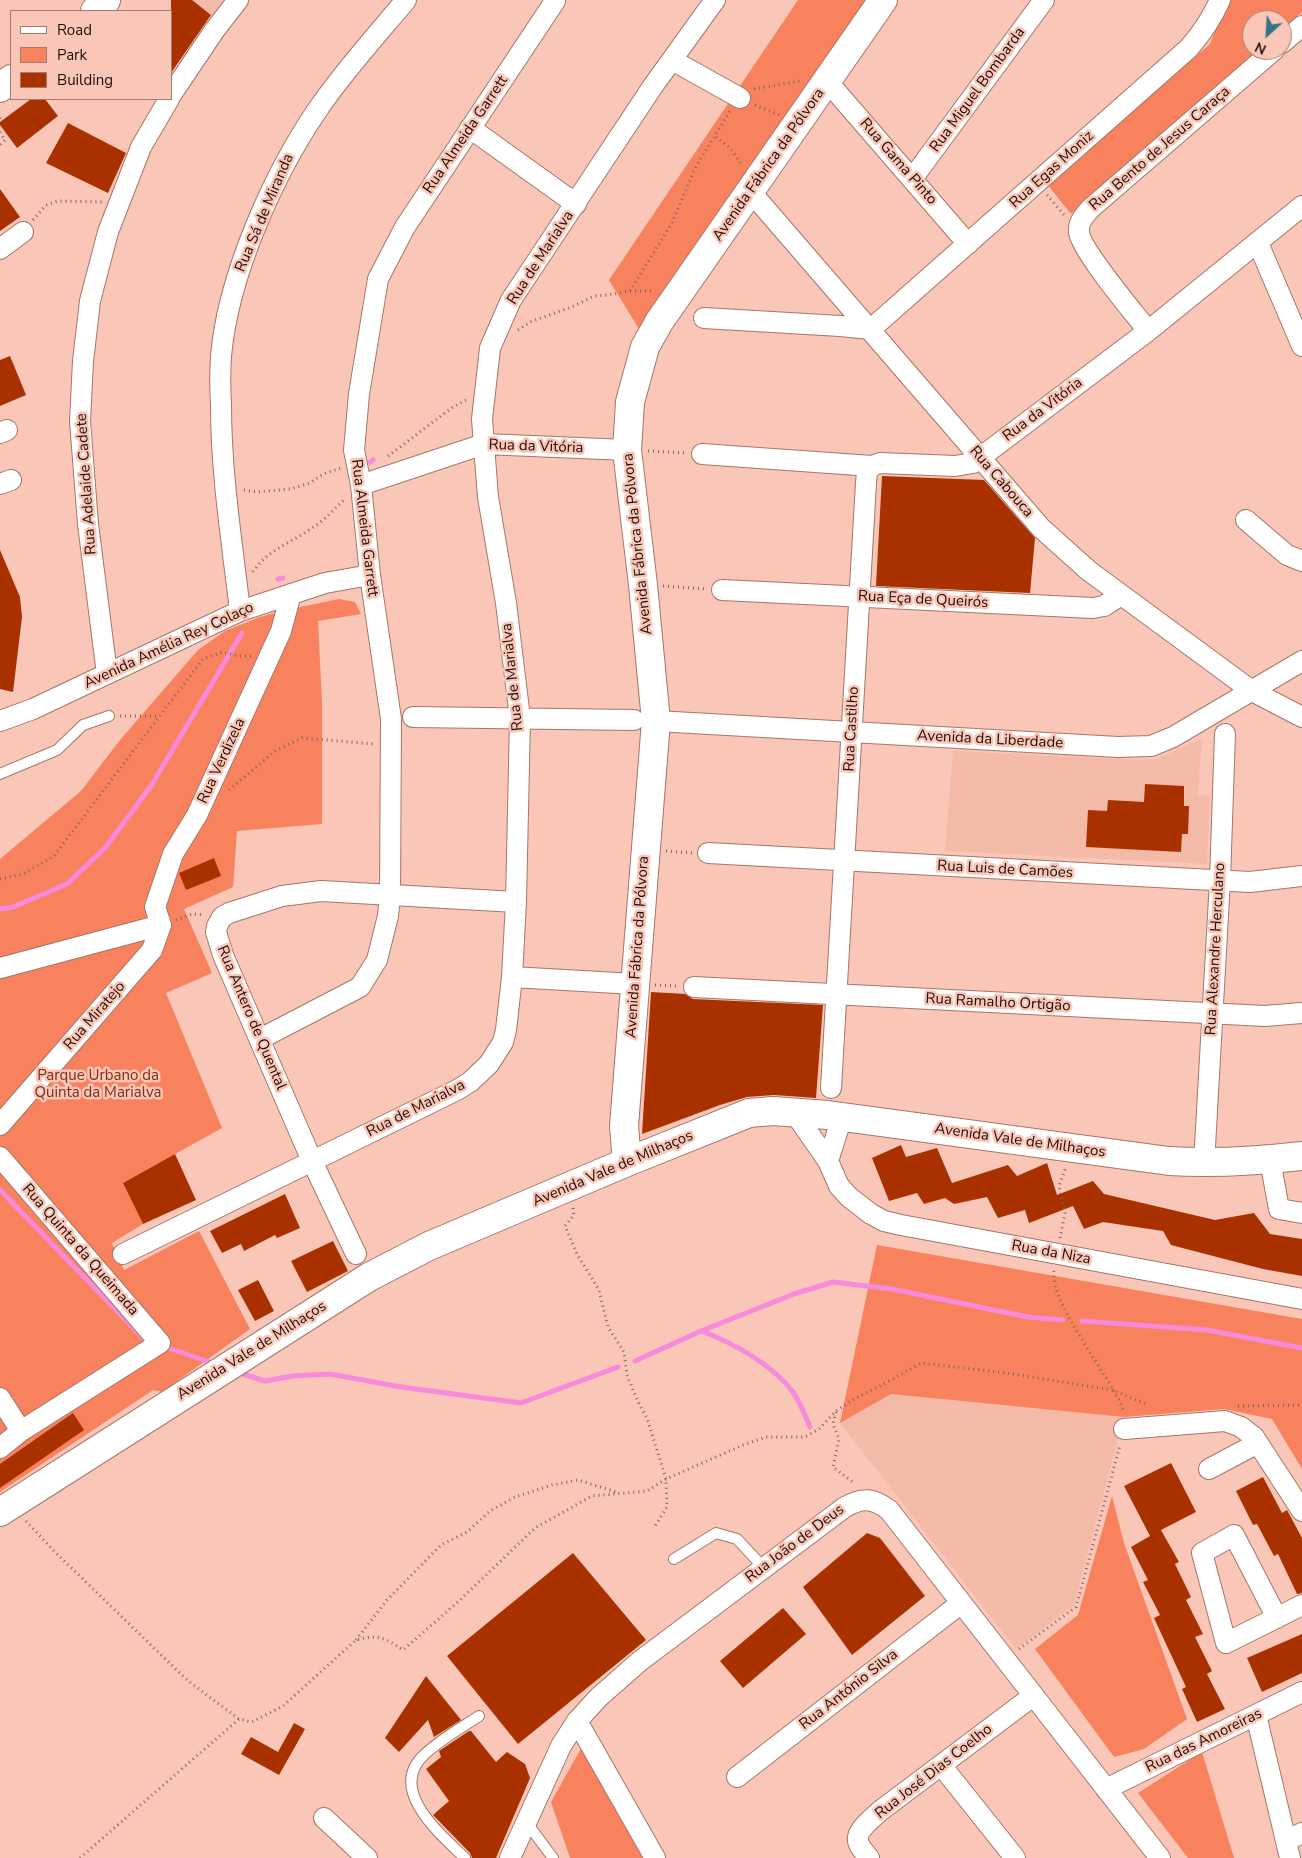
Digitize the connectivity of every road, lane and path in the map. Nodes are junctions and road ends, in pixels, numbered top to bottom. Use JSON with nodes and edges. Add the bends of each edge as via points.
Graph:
{"nodes":[{"id":1,"x":106,"y":0,"type":"edge"},
{"id":2,"x":238,"y":0,"type":"edge"},
{"id":3,"x":406,"y":0,"type":"edge"},
{"id":4,"x":716,"y":0,"type":"edge"},
{"id":5,"x":883,"y":0,"type":"edge"},
{"id":6,"x":1044,"y":0,"type":"edge"},
{"id":7,"x":1220,"y":0,"type":"edge"},
{"id":8,"x":555,"y":1,"type":"dead end"},
{"id":9,"x":96,"y":10,"type":"edge"},
{"id":10,"x":1302,"y":26,"type":"edge"},
{"id":11,"x":1292,"y":34,"type":"edge"},
{"id":12,"x":672,"y":60,"type":"junction"},
{"id":13,"x":1262,"y":60,"type":"edge"},
{"id":14,"x":10,"y":80,"type":"edge"},
{"id":15,"x":816,"y":81,"type":"junction"},
{"id":16,"x":0,"y":88,"type":"edge"},
{"id":17,"x":172,"y":94,"type":"edge"},
{"id":18,"x":740,"y":98,"type":"junction"},
{"id":19,"x":168,"y":100,"type":"edge"},
{"id":20,"x":781,"y":116,"type":"dead end"},
{"id":21,"x":470,"y":128,"type":"junction"},
{"id":22,"x":0,"y":132,"type":"edge"},
{"id":23,"x":716,"y":137,"type":"junction"},
{"id":24,"x":0,"y":145,"type":"edge"},
{"id":25,"x":912,"y":179,"type":"junction"},
{"id":26,"x":748,"y":180,"type":"junction"},
{"id":27,"x":1037,"y":183,"type":"junction"},
{"id":28,"x":118,"y":202,"type":"junction"},
{"id":29,"x":576,"y":204,"type":"junction"},
{"id":30,"x":1302,"y":206,"type":"edge"},
{"id":31,"x":23,"y":232,"type":"joint"},
{"id":32,"x":1078,"y":233,"type":"junction"},
{"id":33,"x":1258,"y":243,"type":"junction"},
{"id":34,"x":968,"y":244,"type":"junction"},
{"id":35,"x":0,"y":249,"type":"edge"},
{"id":36,"x":704,"y":318,"type":"dead end"},
{"id":37,"x":871,"y":329,"type":"junction"},
{"id":38,"x":1148,"y":331,"type":"junction"},
{"id":39,"x":515,"y":332,"type":"dead end"},
{"id":40,"x":1302,"y":346,"type":"edge"},
{"id":41,"x":472,"y":395,"type":"dead end"},
{"id":42,"x":484,"y":444,"type":"junction"},
{"id":43,"x":627,"y":450,"type":"junction"},
{"id":44,"x":702,"y":454,"type":"joint"},
{"id":45,"x":980,"y":458,"type":"junction"},
{"id":46,"x":356,"y":460,"type":"junction"},
{"id":47,"x":872,"y":466,"type":"junction"},
{"id":48,"x":361,"y":485,"type":"junction"},
{"id":49,"x":244,"y":490,"type":"dead end"},
{"id":50,"x":1246,"y":520,"type":"dead end"},
{"id":51,"x":1302,"y":561,"type":"edge"},
{"id":52,"x":252,"y":574,"type":"dead end"},
{"id":53,"x":370,"y":575,"type":"junction"},
{"id":54,"x":644,"y":585,"type":"junction"},
{"id":55,"x":722,"y":590,"type":"joint"},
{"id":56,"x":291,"y":594,"type":"junction"},
{"id":57,"x":1121,"y":596,"type":"junction"},
{"id":58,"x":859,"y":597,"type":"junction"},
{"id":59,"x":240,"y":611,"type":"junction"},
{"id":60,"x":238,"y":656,"type":"dead end"},
{"id":61,"x":1302,"y":661,"type":"edge"},
{"id":62,"x":107,"y":674,"type":"junction"},
{"id":63,"x":1252,"y":691,"type":"junction"},
{"id":64,"x":109,"y":716,"type":"joint"},
{"id":65,"x":159,"y":716,"type":"junction"},
{"id":66,"x":413,"y":717,"type":"dead end"},
{"id":67,"x":1302,"y":717,"type":"edge"},
{"id":68,"x":520,"y":718,"type":"junction"},
{"id":69,"x":646,"y":720,"type":"junction"},
{"id":70,"x":0,"y":721,"type":"edge"},
{"id":71,"x":852,"y":733,"type":"junction"},
{"id":72,"x":1225,"y":734,"type":"dead end"},
{"id":73,"x":391,"y":745,"type":"junction"},
{"id":74,"x":0,"y":774,"type":"edge"},
{"id":75,"x":222,"y":795,"type":"dead end"},
{"id":76,"x":645,"y":850,"type":"junction"},
{"id":77,"x":708,"y":854,"type":"joint"},
{"id":78,"x":845,"y":862,"type":"junction"},
{"id":79,"x":1302,"y":876,"type":"edge"},
{"id":80,"x":0,"y":879,"type":"edge"},
{"id":81,"x":1220,"y":880,"type":"junction"},
{"id":82,"x":390,"y":895,"type":"junction"},
{"id":83,"x":516,"y":902,"type":"junction"},
{"id":84,"x":222,"y":917,"type":"junction"},
{"id":85,"x":161,"y":925,"type":"junction"},
{"id":86,"x":0,"y":968,"type":"edge"},
{"id":87,"x":512,"y":977,"type":"junction"},
{"id":88,"x":635,"y":984,"type":"junction"},
{"id":89,"x":694,"y":987,"type":"joint"},
{"id":90,"x":838,"y":994,"type":"junction"},
{"id":91,"x":1302,"y":1013,"type":"edge"},
{"id":92,"x":1213,"y":1014,"type":"junction"},
{"id":93,"x":260,"y":1039,"type":"junction"},
{"id":94,"x":831,"y":1088,"type":"dead end"},
{"id":95,"x":794,"y":1112,"type":"junction"},
{"id":96,"x":842,"y":1116,"type":"junction"},
{"id":97,"x":0,"y":1125,"type":"edge"},
{"id":98,"x":1072,"y":1149,"type":"junction"},
{"id":99,"x":1302,"y":1156,"type":"edge"},
{"id":100,"x":0,"y":1157,"type":"edge"},
{"id":101,"x":1270,"y":1160,"type":"junction"},
{"id":102,"x":312,"y":1161,"type":"junction"},
{"id":103,"x":828,"y":1161,"type":"junction"},
{"id":104,"x":627,"y":1162,"type":"junction"},
{"id":105,"x":1204,"y":1164,"type":"junction"},
{"id":106,"x":573,"y":1185,"type":"junction"},
{"id":107,"x":1302,"y":1213,"type":"edge"},
{"id":108,"x":123,"y":1254,"type":"dead end"},
{"id":109,"x":356,"y":1254,"type":"dead end"},
{"id":110,"x":1057,"y":1254,"type":"junction"},
{"id":111,"x":1302,"y":1299,"type":"edge"},
{"id":112,"x":1112,"y":1390,"type":"junction"},
{"id":113,"x":0,"y":1398,"type":"edge"},
{"id":114,"x":1148,"y":1405,"type":"dead end"},
{"id":115,"x":836,"y":1411,"type":"junction"},
{"id":116,"x":1124,"y":1429,"type":"junction"},
{"id":117,"x":21,"y":1431,"type":"junction"},
{"id":118,"x":1258,"y":1443,"type":"junction"},
{"id":119,"x":0,"y":1448,"type":"edge"},
{"id":120,"x":1208,"y":1469,"type":"dead end"},
{"id":121,"x":666,"y":1479,"type":"junction"},
{"id":122,"x":861,"y":1489,"type":"dead end"},
{"id":123,"x":620,"y":1493,"type":"junction"},
{"id":124,"x":6,"y":1508,"type":"edge"},
{"id":125,"x":1302,"y":1511,"type":"edge"},
{"id":126,"x":655,"y":1526,"type":"dead end"},
{"id":127,"x":674,"y":1559,"type":"dead end"},
{"id":128,"x":764,"y":1568,"type":"junction"},
{"id":129,"x":960,"y":1604,"type":"junction"},
{"id":130,"x":1302,"y":1605,"type":"edge"},
{"id":131,"x":1276,"y":1618,"type":"junction"},
{"id":132,"x":356,"y":1640,"type":"junction"},
{"id":133,"x":1004,"y":1659,"type":"junction"},
{"id":134,"x":1302,"y":1692,"type":"edge"},
{"id":135,"x":1034,"y":1696,"type":"junction"},
{"id":136,"x":1256,"y":1715,"type":"junction"},
{"id":137,"x":479,"y":1716,"type":"dead end"},
{"id":138,"x":239,"y":1719,"type":"junction"},
{"id":139,"x":577,"y":1721,"type":"junction"},
{"id":140,"x":941,"y":1765,"type":"junction"},
{"id":141,"x":737,"y":1777,"type":"dead end"},
{"id":142,"x":1106,"y":1789,"type":"junction"},
{"id":143,"x":324,"y":1818,"type":"dead end"},
{"id":144,"x":527,"y":1823,"type":"junction"},
{"id":145,"x":1293,"y":1844,"type":"edge"},
{"id":146,"x":80,"y":1858,"type":"edge"},
{"id":147,"x":366,"y":1858,"type":"edge"},
{"id":148,"x":465,"y":1858,"type":"edge"},
{"id":149,"x":510,"y":1858,"type":"edge"},
{"id":150,"x":553,"y":1858,"type":"edge"},
{"id":151,"x":655,"y":1858,"type":"edge"},
{"id":152,"x":869,"y":1858,"type":"edge"},
{"id":153,"x":1015,"y":1858,"type":"edge"},
{"id":154,"x":1160,"y":1858,"type":"edge"}],
"edges":[{"from":1,"to":9,"type":"street"},
{"from":2,"to":17,"type":"street"},
{"from":3,"to":59,"type":"street","name":"Rua Sá de Miranda","via":[[320,107],[295,145],[252,236],[228,308],[221,356],[221,450]]},
{"from":4,"to":12,"type":"street","name":"Rua de Marialva"},
{"from":5,"to":15,"type":"street","name":"Avenida Fábrica da Pólvora"},
{"from":6,"to":25,"type":"street","name":"Rua Miguel Bombarda"},
{"from":7,"to":27,"type":"street","name":"Rua Egas Moniz","via":[[1202,34],[1189,48]]},
{"from":8,"to":21,"type":"street","name":"Rua Almeida Garrett"},
{"from":10,"to":11,"type":"street"},
{"from":12,"to":18,"type":"street"},
{"from":12,"to":29,"type":"street","name":"Rua de Marialva"},
{"from":13,"to":32,"type":"street","name":"Rua Bento de Jesus Caraça","via":[[1090,208],[1079,225]]},
{"from":14,"to":16,"type":"street"},
{"from":15,"to":18,"type":"path","via":[[751,90]]},
{"from":15,"to":25,"type":"street","name":"Rua Gama Pinto"},
{"from":15,"to":26,"type":"street","name":"Avenida Fábrica da Pólvora"},
{"from":18,"to":20,"type":"path"},
{"from":18,"to":23,"type":"path","via":[[721,124]]},
{"from":19,"to":28,"type":"street","name":"Rua Adelaide Cadete","via":[[141,147]]},
{"from":21,"to":29,"type":"street"},
{"from":21,"to":46,"type":"street","name":"Rua Almeida Garrett","via":[[405,227],[378,279],[359,394]]},
{"from":22,"to":24,"type":"path","via":[[5,140]]},
{"from":23,"to":26,"type":"path","via":[[729,147]]},
{"from":23,"to":39,"type":"path","via":[[702,154],[672,223],[630,291],[594,296],[530,322]]},
{"from":25,"to":34,"type":"street","name":"Rua Gama Pinto"},
{"from":26,"to":37,"type":"street","name":"Rua Cabouca"},
{"from":26,"to":43,"type":"street","name":"Avenida Fábrica da Pólvora","via":[[645,347],[630,402]]},
{"from":27,"to":32,"type":"path"},
{"from":27,"to":34,"type":"street","name":"Rua Egas Moniz"},
{"from":28,"to":31,"type":"path","via":[[58,201],[46,205]]},
{"from":28,"to":62,"type":"street","name":"Rua Adelaide Cadete","via":[[90,301],[80,421],[88,524]]},
{"from":29,"to":42,"type":"street","name":"Rua de Marialva","via":[[511,300],[490,348],[482,419]]},
{"from":30,"to":33,"type":"street","name":"Rua da Vitória"},
{"from":31,"to":35,"type":"street"},
{"from":32,"to":38,"type":"street","via":[[1096,264]]},
{"from":33,"to":38,"type":"street","name":"Rua da Vitória"},
{"from":33,"to":40,"type":"street"},
{"from":34,"to":37,"type":"street","name":"Rua Egas Moniz"},
{"from":36,"to":37,"type":"street"},
{"from":37,"to":45,"type":"street","name":"Rua Cabouca"},
{"from":38,"to":45,"type":"street","name":"Rua da Vitória"},
{"from":41,"to":46,"type":"path","via":[[384,459]]},
{"from":42,"to":43,"type":"street","name":"Rua da Vitória"},
{"from":42,"to":48,"type":"street","name":"Rua da Vitória"},
{"from":42,"to":68,"type":"street","name":"Rua de Marialva","via":[[488,497],[506,603]]},
{"from":43,"to":44,"type":"path"},
{"from":43,"to":54,"type":"street","name":"Avenida Fábrica da Pólvora"},
{"from":44,"to":47,"type":"street","name":"Rua da Vitória"},
{"from":45,"to":47,"type":"street","name":"Rua da Vitória","via":[[964,466],[880,463]]},
{"from":45,"to":57,"type":"street","name":"Rua Cabouca","via":[[1041,528]]},
{"from":46,"to":48,"type":"street","name":"Rua Almeida Garrett"},
{"from":46,"to":49,"type":"path","via":[[310,483],[290,489]]},
{"from":47,"to":58,"type":"street","name":"Rua Castilho","via":[[867,472]]},
{"from":48,"to":52,"type":"path","via":[[322,522],[275,549]]},
{"from":48,"to":53,"type":"street","name":"Rua Almeida Garrett"},
{"from":50,"to":51,"type":"street","via":[[1287,556]]},
{"from":53,"to":56,"type":"street","name":"Avenida Amélia Rey Colaço","via":[[324,583]]},
{"from":53,"to":73,"type":"street","name":"Rua Almeida Garrett","via":[[391,719]]},
{"from":54,"to":55,"type":"path"},
{"from":54,"to":69,"type":"street","name":"Avenida Fábrica da Pólvora"},
{"from":55,"to":58,"type":"street","name":"Rua Eça de Queirós"},
{"from":56,"to":59,"type":"street","name":"Avenida Amélia Rey Colaço"},
{"from":56,"to":85,"type":"street","name":"Rua Verdizela","via":[[281,631],[197,815],[173,854],[155,907]]},
{"from":57,"to":58,"type":"street","name":"Rua Eça de Queirós","via":[[1093,608]]},
{"from":57,"to":63,"type":"street","name":"Rua Cabouca"},
{"from":58,"to":71,"type":"street","name":"Rua Castilho"},
{"from":59,"to":62,"type":"street","name":"Avenida Amélia Rey Colaço"},
{"from":60,"to":65,"type":"path","via":[[223,652],[203,659]]},
{"from":61,"to":63,"type":"street","name":"Avenida da Liberdade"},
{"from":62,"to":70,"type":"street","name":"Avenida Amélia Rey Colaço"},
{"from":63,"to":67,"type":"street","name":"Rua Cabouca"},
{"from":63,"to":71,"type":"street","name":"Avenida da Liberdade","via":[[1173,737],[1150,746]]},
{"from":64,"to":65,"type":"path"},
{"from":64,"to":74,"type":"lane","via":[[83,725],[57,750]]},
{"from":65,"to":80,"type":"path","via":[[54,856],[23,874]]},
{"from":66,"to":68,"type":"street","name":"Avenida da Liberdade"},
{"from":68,"to":69,"type":"street","name":"Avenida da Liberdade"},
{"from":68,"to":83,"type":"street","name":"Rua de Marialva"},
{"from":69,"to":71,"type":"street","name":"Avenida da Liberdade"},
{"from":69,"to":76,"type":"street","name":"Avenida Fábrica da Pólvora"},
{"from":71,"to":78,"type":"street","name":"Rua Castilho"},
{"from":72,"to":81,"type":"street","name":"Rua Alexandre Herculano"},
{"from":73,"to":75,"type":"path","via":[[302,738],[275,751]]},
{"from":73,"to":82,"type":"street","name":"Rua Almeida Garrett"},
{"from":76,"to":77,"type":"path"},
{"from":76,"to":88,"type":"street","name":"Avenida Fábrica da Pólvora"},
{"from":77,"to":78,"type":"street","name":"Rua Luis de Camões"},
{"from":78,"to":81,"type":"street","name":"Rua Luis de Camões"},
{"from":78,"to":90,"type":"street","name":"Rua Castilho"},
{"from":79,"to":81,"type":"street","name":"Rua Luis de Camões","via":[[1250,882]]},
{"from":81,"to":92,"type":"street","name":"Rua Alexandre Herculano"},
{"from":82,"to":83,"type":"street"},
{"from":82,"to":84,"type":"street","via":[[301,893],[282,896]]},
{"from":82,"to":93,"type":"street","name":"Rua Almeida Garrett","via":[[377,960],[360,987]]},
{"from":83,"to":87,"type":"street","name":"Rua de Marialva"},
{"from":84,"to":85,"type":"path","via":[[192,914]]},
{"from":84,"to":93,"type":"street","name":"Rua Antero de Quental","via":[[216,926],[218,940]]},
{"from":85,"to":86,"type":"street"},
{"from":85,"to":97,"type":"street","name":"Rua Miratejo","via":[[152,950]]},
{"from":87,"to":88,"type":"street"},
{"from":87,"to":102,"type":"street","name":"Rua de Marialva","via":[[506,1030],[496,1054],[481,1073],[457,1090]]},
{"from":88,"to":89,"type":"path"},
{"from":88,"to":104,"type":"street","name":"Avenida Fábrica da Pólvora","via":[[624,1126]]},
{"from":89,"to":90,"type":"street","name":"Rua Ramalho Ortigão"},
{"from":90,"to":92,"type":"street","name":"Rua Ramalho Ortigão"},
{"from":90,"to":94,"type":"street","name":"Rua Castilho"},
{"from":91,"to":92,"type":"street","name":"Rua Ramalho Ortigão","via":[[1264,1016]]},
{"from":92,"to":105,"type":"street","name":"Rua Alexandre Herculano"},
{"from":93,"to":102,"type":"street","name":"Rua Antero de Quental"},
{"from":95,"to":96,"type":"street","name":"Avenida Vale de Milhaços"},
{"from":95,"to":103,"type":"street","name":"Rua da Niza"},
{"from":95,"to":104,"type":"street","name":"Avenida Vale de Milhaços","via":[[749,1113]]},
{"from":96,"to":98,"type":"street","name":"Avenida Vale de Milhaços"},
{"from":96,"to":103,"type":"street"},
{"from":98,"to":105,"type":"street","name":"Avenida Vale de Milhaços"},
{"from":98,"to":110,"type":"path","via":[[1059,1186],[1065,1213]]},
{"from":99,"to":101,"type":"street","name":"Avenida Vale de Milhaços"},
{"from":100,"to":117,"type":"street","name":"Rua Quinta da Queimada","via":[[156,1346]]},
{"from":101,"to":105,"type":"street","name":"Avenida Vale de Milhaços"},
{"from":101,"to":107,"type":"street","via":[[1279,1209]]},
{"from":102,"to":108,"type":"street","name":"Rua de Marialva"},
{"from":102,"to":109,"type":"street","name":"Rua Antero de Quental"},
{"from":103,"to":110,"type":"street","name":"Rua da Niza","via":[[839,1186],[849,1198],[884,1221]]},
{"from":104,"to":106,"type":"street","name":"Avenida Vale de Milhaços"},
{"from":106,"to":121,"type":"path","via":[[574,1215],[565,1226],[577,1254],[599,1290],[608,1327],[624,1352],[627,1375],[647,1418]]},
{"from":106,"to":124,"type":"street","name":"Avenida Vale de Milhaços","via":[[429,1246],[369,1277]]},
{"from":110,"to":111,"type":"street","name":"Rua da Niza"},
{"from":110,"to":112,"type":"path","via":[[1053,1280],[1060,1300]]},
{"from":112,"to":114,"type":"path"},
{"from":112,"to":115,"type":"path","via":[[921,1363]]},
{"from":112,"to":116,"type":"path","via":[[1124,1410]]},
{"from":113,"to":117,"type":"street"},
{"from":115,"to":121,"type":"path","via":[[819,1429],[805,1437],[766,1437]]},
{"from":115,"to":122,"type":"path","via":[[833,1424],[839,1439],[833,1467]]},
{"from":116,"to":118,"type":"street","via":[[1225,1421],[1245,1429]]},
{"from":116,"to":133,"type":"path","via":[[1076,1606]]},
{"from":117,"to":119,"type":"street"},
{"from":118,"to":120,"type":"street"},
{"from":118,"to":125,"type":"street"},
{"from":121,"to":123,"type":"path","via":[[647,1491]]},
{"from":121,"to":126,"type":"path","via":[[667,1507]]},
{"from":123,"to":132,"type":"path","via":[[592,1496],[535,1528],[404,1650],[390,1641],[371,1636]]},
{"from":123,"to":132,"type":"path","via":[[578,1480],[552,1484],[490,1510],[467,1532],[441,1545],[387,1600]]},
{"from":124,"to":138,"type":"path","via":[[187,1680]]},
{"from":127,"to":128,"type":"lane","via":[[716,1533],[737,1538]]},
{"from":128,"to":129,"type":"street","name":"Rua João de Deus","via":[[844,1507],[853,1502],[871,1500],[889,1510]]},
{"from":128,"to":139,"type":"street","name":"Rua João de Deus","via":[[640,1661]]},
{"from":129,"to":133,"type":"street","name":"Rua João de Deus"},
{"from":129,"to":141,"type":"street","name":"Rua António Silva"},
{"from":130,"to":131,"type":"street"},
{"from":131,"to":131,"type":"street","via":[[1226,1643],[1202,1553],[1234,1535]]},
{"from":132,"to":138,"type":"path","via":[[282,1706],[252,1722]]},
{"from":133,"to":135,"type":"street","name":"Rua João de Deus"},
{"from":134,"to":136,"type":"street","name":"Rua das Amoreiras"},
{"from":135,"to":140,"type":"street","name":"Rua José Dias Coelho"},
{"from":135,"to":142,"type":"street","name":"Rua João de Deus"},
{"from":136,"to":142,"type":"street","name":"Rua das Amoreiras"},
{"from":136,"to":145,"type":"street"},
{"from":137,"to":148,"type":"lane","via":[[424,1755],[414,1768],[411,1782],[414,1798],[423,1815]]},
{"from":138,"to":146,"type":"path"},
{"from":139,"to":144,"type":"street","name":"Rua João de Deus","via":[[552,1765]]},
{"from":139,"to":151,"type":"street"},
{"from":140,"to":152,"type":"street","name":"Rua José Dias Coelho","via":[[880,1811],[863,1828],[858,1843]]},
{"from":140,"to":153,"type":"street"},
{"from":142,"to":154,"type":"street","name":"Rua João de Deus"},
{"from":143,"to":147,"type":"street"},
{"from":144,"to":149,"type":"street","name":"Rua João de Deus"},
{"from":144,"to":150,"type":"lane"}]}
